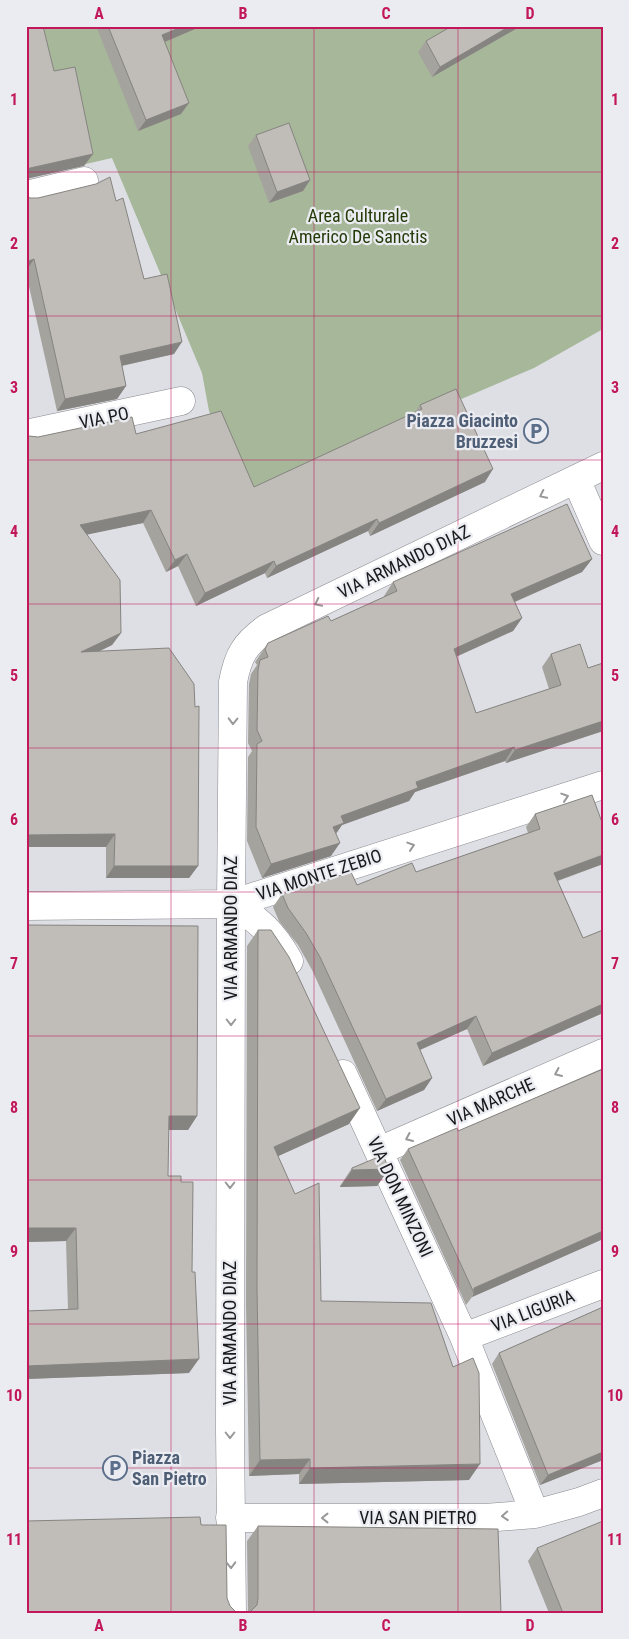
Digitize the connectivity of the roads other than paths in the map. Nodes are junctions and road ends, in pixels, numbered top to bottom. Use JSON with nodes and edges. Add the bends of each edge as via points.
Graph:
{"nodes":[{"id":1,"x":84,"y":181,"type":"dead end"},
{"id":2,"x":26,"y":195,"type":"edge"},
{"id":3,"x":181,"y":401,"type":"dead end"},
{"id":4,"x":26,"y":434,"type":"edge"},
{"id":5,"x":603,"y":466,"type":"edge"},
{"id":6,"x":576,"y":479,"type":"junction"},
{"id":7,"x":603,"y":541,"type":"edge"},
{"id":8,"x":603,"y":785,"type":"edge"},
{"id":9,"x":231,"y":904,"type":"junction"},
{"id":10,"x":26,"y":906,"type":"edge"},
{"id":11,"x":302,"y":986,"type":"edge"},
{"id":12,"x":603,"y":1053,"type":"edge"},
{"id":13,"x":335,"y":1056,"type":"edge"},
{"id":14,"x":379,"y":1152,"type":"junction"},
{"id":15,"x":603,"y":1284,"type":"edge"},
{"id":16,"x":464,"y":1337,"type":"junction"},
{"id":17,"x":603,"y":1493,"type":"edge"},
{"id":18,"x":535,"y":1514,"type":"junction"},
{"id":19,"x":230,"y":1518,"type":"junction"},
{"id":20,"x":232,"y":1613,"type":"edge"}],
"edges":[{"from":1,"to":2,"type":"street"},
{"from":3,"to":4,"type":"street","name":"VIA PO"},
{"from":5,"to":6,"type":"street","name":"VIA ARMANDO DIAZ"},
{"from":6,"to":7,"type":"street"},
{"from":6,"to":9,"type":"street","name":"VIA ARMANDO DIAZ","one_way":true,"via":[[267,628],[243,649],[233,682]]},
{"from":9,"to":8,"type":"street","name":"VIA MONTE ZEBIO","one_way":true},
{"from":9,"to":10,"type":"street","name":"VIA MONTE ZEBIO"},
{"from":9,"to":11,"type":"street","via":[[256,918],[267,929],[283,950]]},
{"from":9,"to":19,"type":"street","name":"VIA ARMANDO DIAZ","one_way":true},
{"from":12,"to":14,"type":"street","name":"VIA MARCHE","one_way":true},
{"from":13,"to":14,"type":"street","name":"VIA DON MINZONI"},
{"from":14,"to":16,"type":"street","name":"VIA DON MINZONI"},
{"from":15,"to":16,"type":"street","name":"VIA LIGURIA"},
{"from":16,"to":18,"type":"street","name":"VIA DON MINZONI"},
{"from":17,"to":18,"type":"street","name":"VIA SAN PIETRO"},
{"from":18,"to":19,"type":"street","name":"VIA SAN PIETRO","one_way":true,"via":[[464,1518]]},
{"from":19,"to":20,"type":"street","name":"VIA ARMANDO DIAZ","one_way":true}]}
